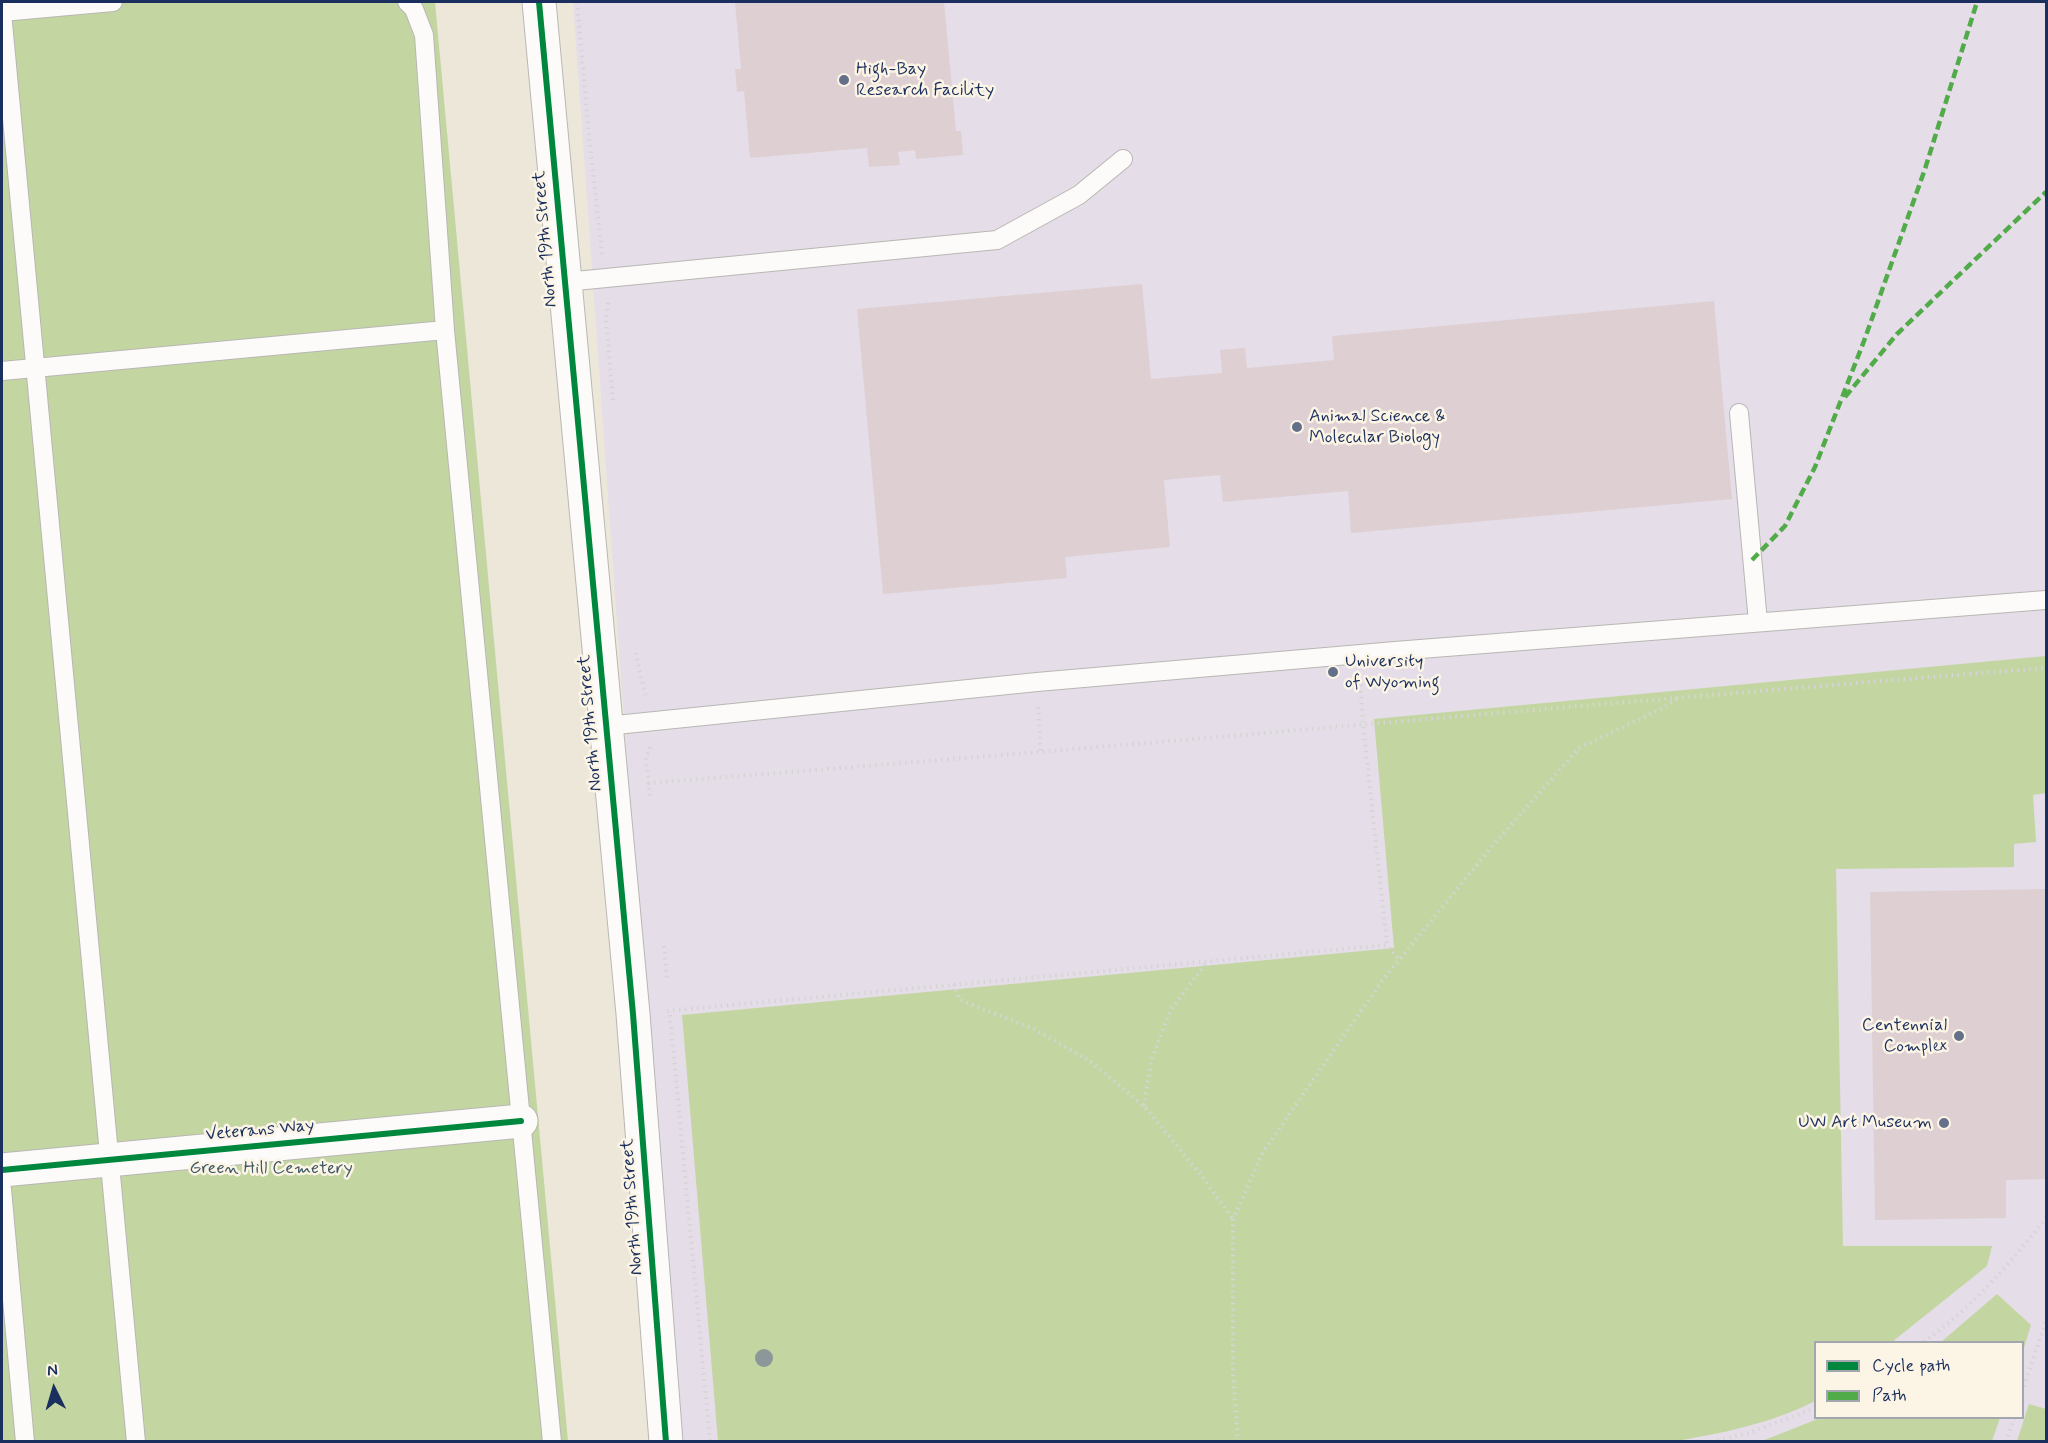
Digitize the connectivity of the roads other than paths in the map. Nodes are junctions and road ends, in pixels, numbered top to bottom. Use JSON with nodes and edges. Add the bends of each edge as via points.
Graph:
{"nodes":[{"id":1,"x":113,"y":2,"type":"edge"},
{"id":2,"x":407,"y":2,"type":"edge"},
{"id":3,"x":538,"y":2,"type":"edge"},
{"id":4,"x":2,"y":12,"type":"edge"},
{"id":5,"x":1123,"y":159,"type":"dead end"},
{"id":6,"x":566,"y":282,"type":"junction"},
{"id":7,"x":445,"y":330,"type":"junction"},
{"id":8,"x":35,"y":368,"type":"junction"},
{"id":9,"x":2,"y":371,"type":"edge"},
{"id":10,"x":1738,"y":413,"type":"dead end"},
{"id":11,"x":2046,"y":600,"type":"edge"},
{"id":12,"x":1758,"y":622,"type":"junction"},
{"id":13,"x":606,"y":726,"type":"junction"},
{"id":14,"x":521,"y":1121,"type":"junction"},
{"id":15,"x":108,"y":1160,"type":"junction"},
{"id":16,"x":2,"y":1170,"type":"edge"},
{"id":17,"x":2,"y":1189,"type":"edge"},
{"id":18,"x":25,"y":1442,"type":"edge"},
{"id":19,"x":136,"y":1442,"type":"edge"},
{"id":20,"x":552,"y":1442,"type":"edge"},
{"id":21,"x":666,"y":1442,"type":"edge"}],
"edges":[{"from":1,"to":4,"type":"lane"},
{"from":2,"to":7,"type":"lane","via":[[424,34]]},
{"from":3,"to":6,"type":"street","name":"North 19th Street"},
{"from":4,"to":8,"type":"lane"},
{"from":5,"to":6,"type":"lane","via":[[1079,195],[998,240]]},
{"from":6,"to":13,"type":"street","name":"North 19th Street"},
{"from":7,"to":8,"type":"lane"},
{"from":7,"to":14,"type":"lane"},
{"from":8,"to":9,"type":"lane"},
{"from":8,"to":15,"type":"lane"},
{"from":10,"to":12,"type":"lane"},
{"from":11,"to":12,"type":"lane"},
{"from":12,"to":13,"type":"lane","via":[[1037,682]]},
{"from":13,"to":21,"type":"street","name":"North 19th Street"},
{"from":14,"to":15,"type":"street","name":"Veterans Way"},
{"from":14,"to":20,"type":"lane"},
{"from":15,"to":16,"type":"street","name":"Veterans Way"},
{"from":15,"to":19,"type":"lane"},
{"from":17,"to":18,"type":"lane"}]}
